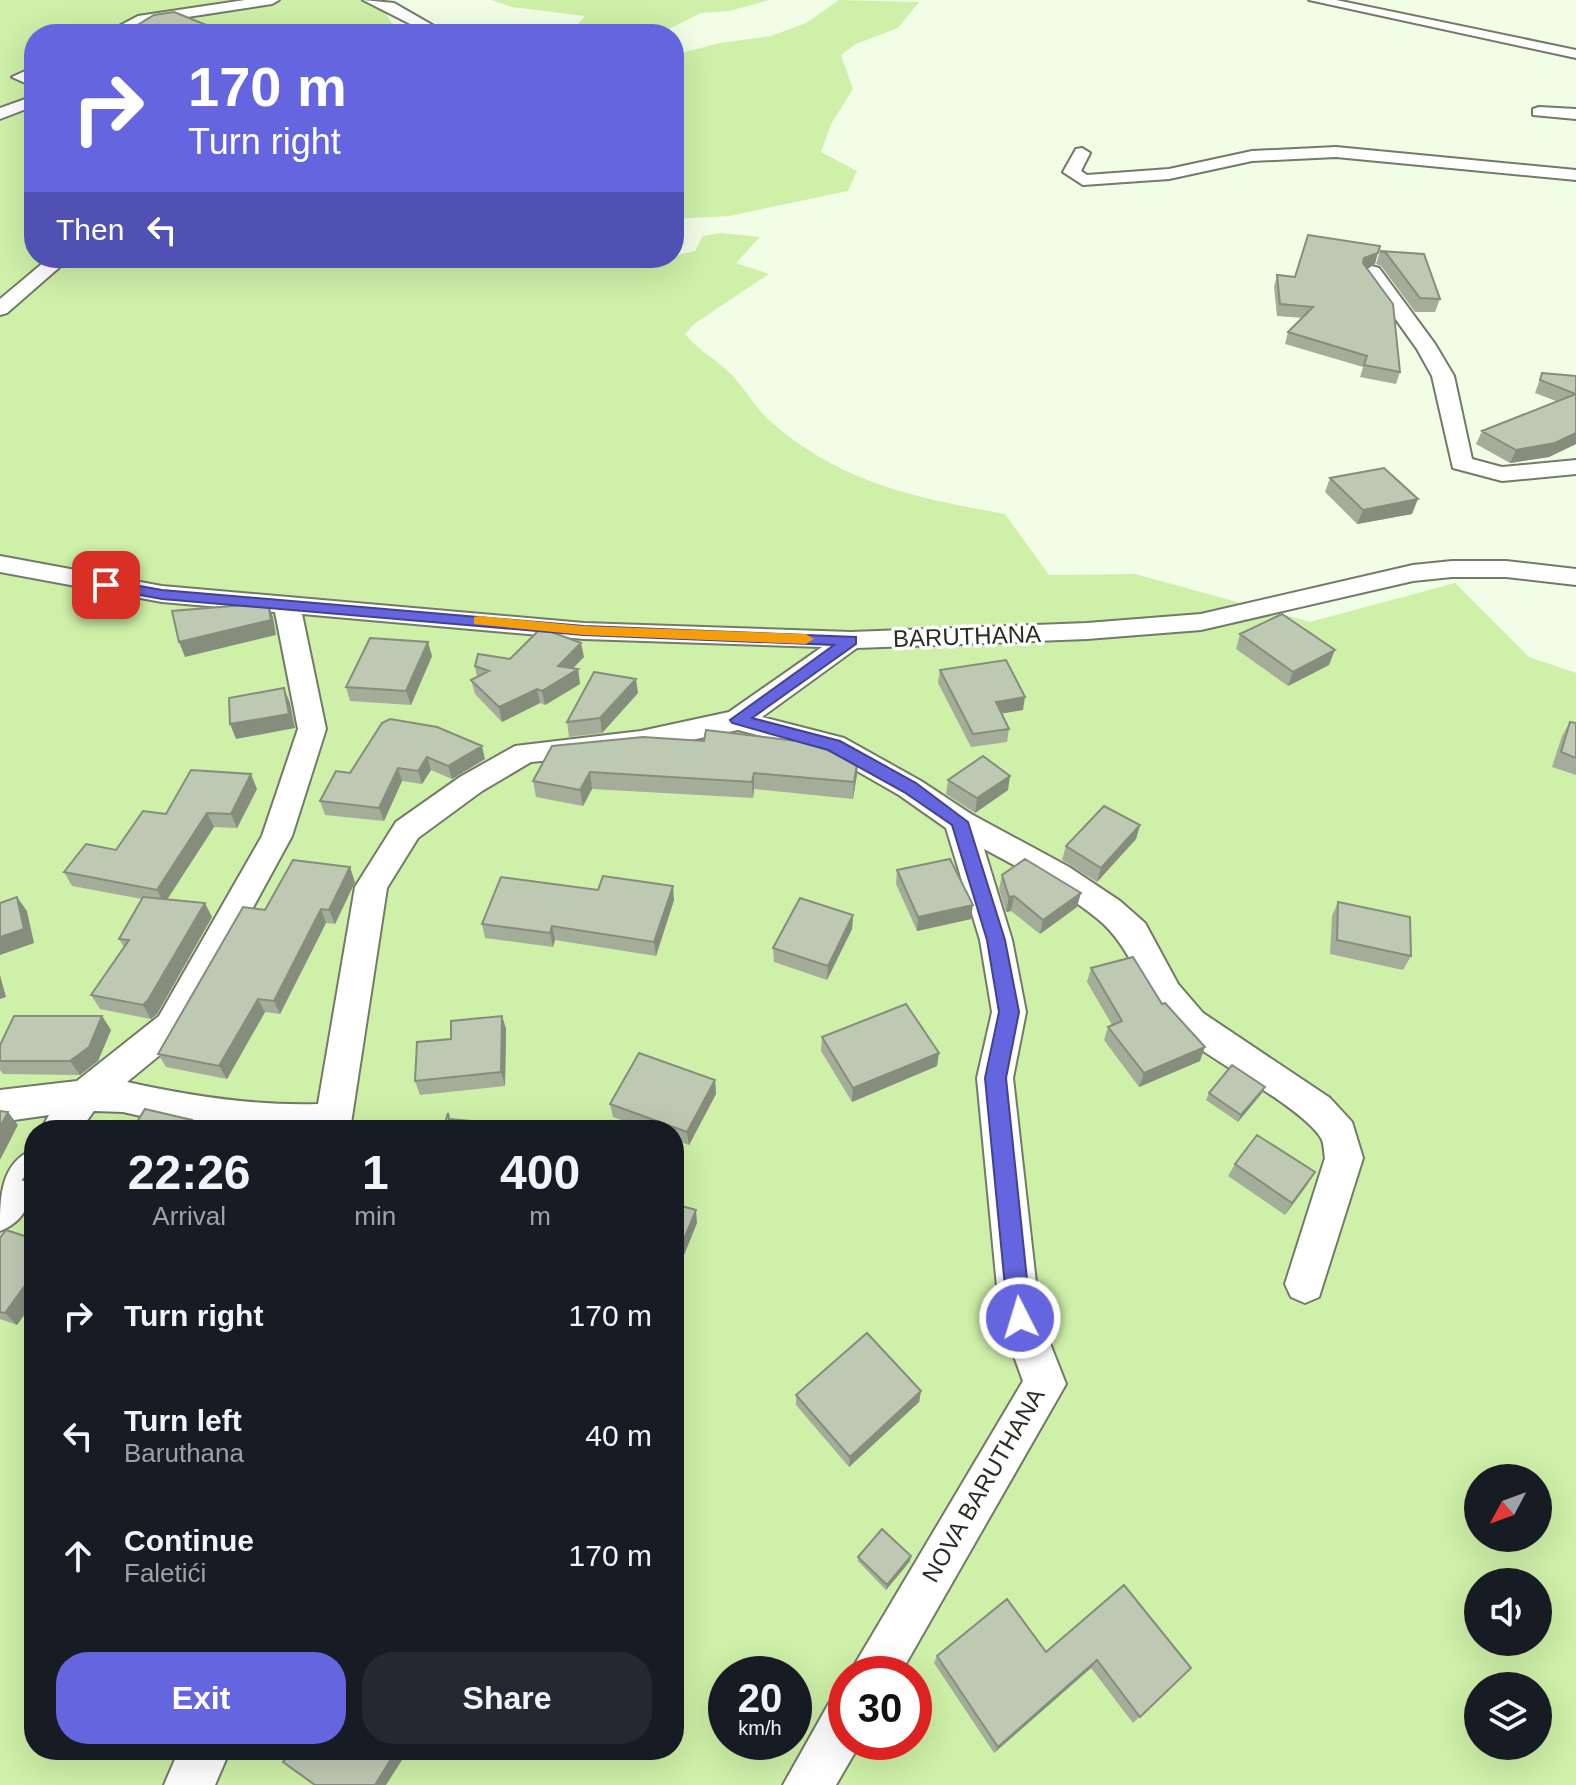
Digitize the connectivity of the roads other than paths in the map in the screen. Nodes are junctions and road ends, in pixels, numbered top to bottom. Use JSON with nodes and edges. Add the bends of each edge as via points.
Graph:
{"nodes":[{"id":1,"x":272,"y":0,"type":"edge"},
{"id":2,"x":370,"y":0,"type":"edge"},
{"id":3,"x":1316,"y":0,"type":"edge"},
{"id":4,"x":130,"y":24,"type":"edge"},
{"id":5,"x":417,"y":24,"type":"edge"},
{"id":6,"x":1576,"y":54,"type":"edge"},
{"id":7,"x":24,"y":91,"type":"edge"},
{"id":8,"x":9,"y":92,"type":"dead end"},
{"id":9,"x":24,"y":105,"type":"edge"},
{"id":10,"x":1539,"y":112,"type":"dead end"},
{"id":11,"x":0,"y":114,"type":"edge"},
{"id":12,"x":1576,"y":114,"type":"edge"},
{"id":13,"x":1082,"y":153,"type":"dead end"},
{"id":14,"x":1576,"y":175,"type":"edge"},
{"id":15,"x":49,"y":268,"type":"edge"},
{"id":16,"x":1372,"y":272,"type":"edge"},
{"id":17,"x":0,"y":309,"type":"edge"},
{"id":18,"x":1576,"y":467,"type":"edge"},
{"id":19,"x":0,"y":564,"type":"edge"},
{"id":20,"x":1576,"y":577,"type":"edge"},
{"id":21,"x":286,"y":604,"type":"junction"},
{"id":22,"x":851,"y":640,"type":"junction"},
{"id":23,"x":738,"y":720,"type":"junction"},
{"id":24,"x":960,"y":822,"type":"junction"},
{"id":25,"x":85,"y":1095,"type":"junction"},
{"id":26,"x":0,"y":1106,"type":"edge"},
{"id":27,"x":66,"y":1120,"type":"edge"},
{"id":28,"x":272,"y":1120,"type":"edge"},
{"id":29,"x":333,"y":1120,"type":"edge"},
{"id":30,"x":24,"y":1180,"type":"edge"},
{"id":31,"x":0,"y":1213,"type":"edge"},
{"id":32,"x":1305,"y":1284,"type":"dead end"},
{"id":33,"x":884,"y":1656,"type":"edge"},
{"id":34,"x":828,"y":1751,"type":"edge"},
{"id":35,"x":200,"y":1760,"type":"edge"},
{"id":36,"x":189,"y":1785,"type":"edge"},
{"id":37,"x":808,"y":1785,"type":"edge"}],
"edges":[{"from":1,"to":4,"type":"street"},
{"from":2,"to":5,"type":"street","via":[[394,5]]},
{"from":3,"to":6,"type":"street"},
{"from":7,"to":8,"type":"street"},
{"from":9,"to":11,"type":"street"},
{"from":10,"to":12,"type":"street"},
{"from":13,"to":14,"type":"street","via":[[1072,172],[1083,180],[1169,174],[1252,156],[1336,152]]},
{"from":15,"to":17,"type":"street"},
{"from":16,"to":18,"type":"street","via":[[1400,315],[1426,342],[1444,379],[1461,463],[1492,472]]},
{"from":19,"to":21,"type":"street","name":"BARUTHANA","via":[[162,594]]},
{"from":20,"to":22,"type":"street","name":"BARUTHANA","via":[[1452,569],[1413,573],[1201,622]]},
{"from":21,"to":22,"type":"street","name":"BARUTHANA","via":[[584,631]]},
{"from":21,"to":25,"type":"street","via":[[312,729],[277,836],[171,1026]]},
{"from":22,"to":23,"type":"street"},
{"from":23,"to":24,"type":"street","via":[[834,745]]},
{"from":23,"to":29,"type":"street","via":[[641,741],[525,753],[407,830],[371,887]]},
{"from":24,"to":32,"type":"street","via":[[1058,875],[1109,910],[1133,932],[1166,994],[1191,1023],[1317,1109],[1339,1133],[1344,1158]]},
{"from":24,"to":33,"type":"street","name":"NOVA BARUTHANA","via":[[996,940],[1009,1012],[995,1078],[1020,1318],[1045,1384]]},
{"from":25,"to":26,"type":"street"},
{"from":25,"to":27,"type":"street"},
{"from":25,"to":28,"type":"street"},
{"from":30,"to":31,"type":"street"},
{"from":34,"to":37,"type":"street"},
{"from":35,"to":36,"type":"street"}]}
